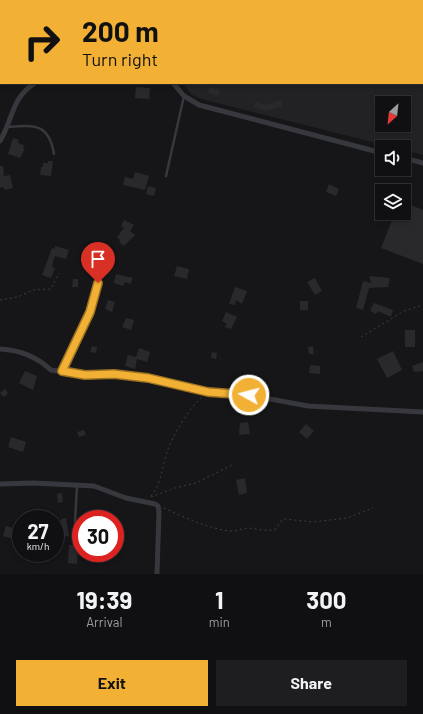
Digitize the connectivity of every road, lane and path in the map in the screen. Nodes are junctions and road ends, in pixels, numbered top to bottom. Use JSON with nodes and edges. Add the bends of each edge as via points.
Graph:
{"nodes":[{"id":1,"x":33,"y":84,"type":"edge"},
{"id":2,"x":174,"y":84,"type":"edge"},
{"id":3,"x":184,"y":96,"type":"junction"},
{"id":4,"x":7,"y":127,"type":"junction"},
{"id":5,"x":0,"y":141,"type":"edge"},
{"id":6,"x":375,"y":151,"type":"edge"},
{"id":7,"x":54,"y":154,"type":"dead end"},
{"id":8,"x":411,"y":160,"type":"edge"},
{"id":9,"x":423,"y":163,"type":"edge"},
{"id":10,"x":166,"y":176,"type":"dead end"},
{"id":11,"x":58,"y":274,"type":"dead end"},
{"id":12,"x":98,"y":283,"type":"dead end"},
{"id":13,"x":0,"y":300,"type":"edge"},
{"id":14,"x":423,"y":305,"type":"edge"},
{"id":15,"x":361,"y":337,"type":"dead end"},
{"id":16,"x":0,"y":349,"type":"edge"},
{"id":17,"x":62,"y":371,"type":"junction"},
{"id":18,"x":208,"y":392,"type":"junction"},
{"id":19,"x":423,"y":412,"type":"edge"},
{"id":20,"x":232,"y":465,"type":"dead end"},
{"id":21,"x":0,"y":484,"type":"edge"},
{"id":22,"x":77,"y":486,"type":"junction"},
{"id":23,"x":158,"y":506,"type":"junction"},
{"id":24,"x":373,"y":508,"type":"dead end"},
{"id":25,"x":76,"y":510,"type":"edge"},
{"id":26,"x":157,"y":574,"type":"edge"}],
"edges":[{"from":1,"to":4,"type":"street","via":[[19,97]]},
{"from":2,"to":3,"type":"street"},
{"from":3,"to":6,"type":"street","via":[[199,106]]},
{"from":3,"to":10,"type":"lane"},
{"from":4,"to":5,"type":"street"},
{"from":4,"to":7,"type":"lane","via":[[28,125],[42,130],[50,136]]},
{"from":8,"to":9,"type":"street"},
{"from":11,"to":13,"type":"path","via":[[51,289],[33,290],[18,297]]},
{"from":12,"to":17,"type":"lane","via":[[90,312]]},
{"from":14,"to":15,"type":"path","via":[[404,311]]},
{"from":16,"to":17,"type":"street","via":[[31,356],[51,370]]},
{"from":17,"to":18,"type":"street","via":[[85,375],[114,374],[148,378]]},
{"from":18,"to":19,"type":"street","via":[[244,394],[320,407]]},
{"from":18,"to":20,"type":"path","via":[[193,404],[177,432],[168,449],[158,486],[149,498],[196,483]]},
{"from":21,"to":22,"type":"street"},
{"from":22,"to":23,"type":"street","via":[[99,487]]},
{"from":22,"to":25,"type":"lane"},
{"from":23,"to":24,"type":"path","via":[[205,524],[232,531],[249,528],[259,531],[272,530],[285,519],[313,522],[347,518]]},
{"from":23,"to":26,"type":"street"}]}
